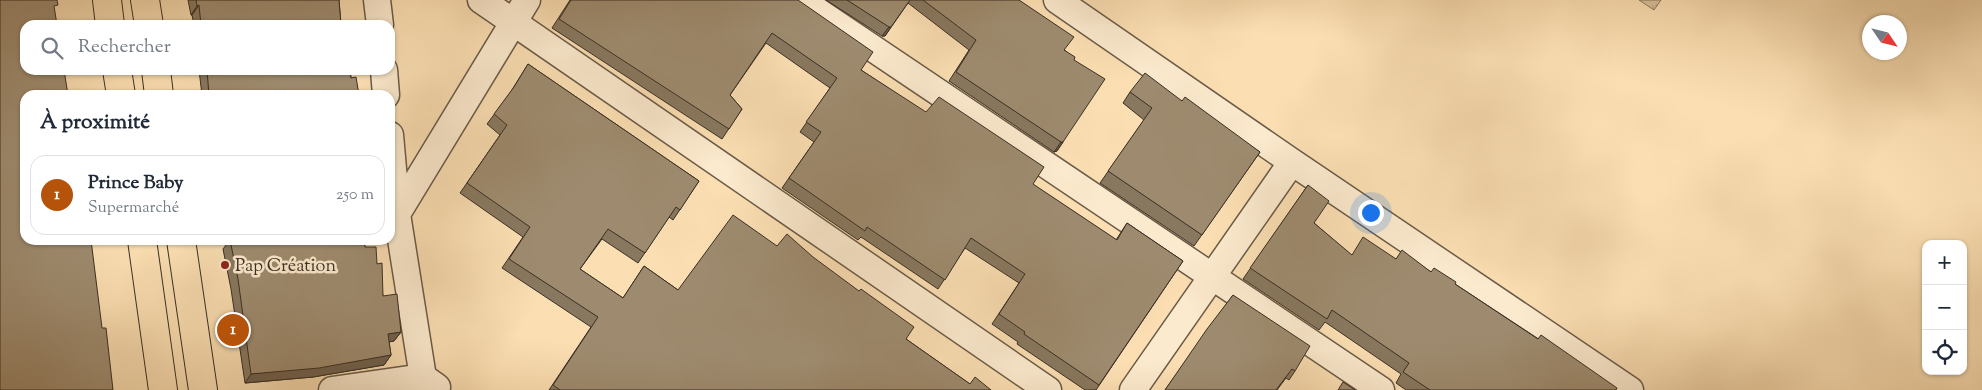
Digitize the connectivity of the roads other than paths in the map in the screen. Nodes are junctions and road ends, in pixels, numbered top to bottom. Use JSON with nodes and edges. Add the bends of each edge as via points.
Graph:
{"nodes":[{"id":1,"x":107,"y":0,"type":"edge"},
{"id":2,"x":145,"y":0,"type":"edge"},
{"id":3,"x":377,"y":0,"type":"edge"},
{"id":4,"x":481,"y":0,"type":"edge"},
{"id":5,"x":527,"y":0,"type":"edge"},
{"id":6,"x":801,"y":0,"type":"edge"},
{"id":7,"x":1057,"y":0,"type":"edge"},
{"id":8,"x":109,"y":20,"type":"edge"},
{"id":9,"x":148,"y":20,"type":"edge"},
{"id":10,"x":379,"y":20,"type":"edge"},
{"id":11,"x":513,"y":22,"type":"junction"},
{"id":12,"x":118,"y":75,"type":"edge"},
{"id":13,"x":157,"y":75,"type":"edge"},
{"id":14,"x":384,"y":75,"type":"edge"},
{"id":15,"x":119,"y":90,"type":"edge"},
{"id":16,"x":158,"y":90,"type":"edge"},
{"id":17,"x":386,"y":90,"type":"edge"},
{"id":18,"x":1292,"y":162,"type":"junction"},
{"id":19,"x":395,"y":184,"type":"edge"},
{"id":20,"x":398,"y":214,"type":"junction"},
{"id":21,"x":143,"y":245,"type":"edge"},
{"id":22,"x":182,"y":245,"type":"edge"},
{"id":23,"x":1213,"y":276,"type":"junction"},
{"id":24,"x":430,"y":386,"type":"edge"},
{"id":25,"x":163,"y":390,"type":"edge"},
{"id":26,"x":203,"y":390,"type":"edge"},
{"id":27,"x":332,"y":390,"type":"edge"},
{"id":28,"x":1048,"y":390,"type":"edge"},
{"id":29,"x":1133,"y":390,"type":"edge"},
{"id":30,"x":1380,"y":390,"type":"edge"},
{"id":31,"x":1630,"y":390,"type":"edge"}],
"edges":[{"from":1,"to":8,"type":"main road"},
{"from":2,"to":9,"type":"main road"},
{"from":3,"to":10,"type":"street"},
{"from":4,"to":11,"type":"street"},
{"from":5,"to":11,"type":"street"},
{"from":6,"to":23,"type":"street"},
{"from":7,"to":18,"type":"street"},
{"from":11,"to":20,"type":"street"},
{"from":11,"to":28,"type":"street"},
{"from":12,"to":15,"type":"main road"},
{"from":13,"to":16,"type":"main road"},
{"from":14,"to":17,"type":"street"},
{"from":18,"to":23,"type":"street"},
{"from":18,"to":31,"type":"street"},
{"from":19,"to":20,"type":"street"},
{"from":20,"to":24,"type":"street"},
{"from":21,"to":25,"type":"main road"},
{"from":22,"to":26,"type":"main road"},
{"from":23,"to":29,"type":"street"},
{"from":23,"to":30,"type":"street"},
{"from":24,"to":27,"type":"street"}]}
